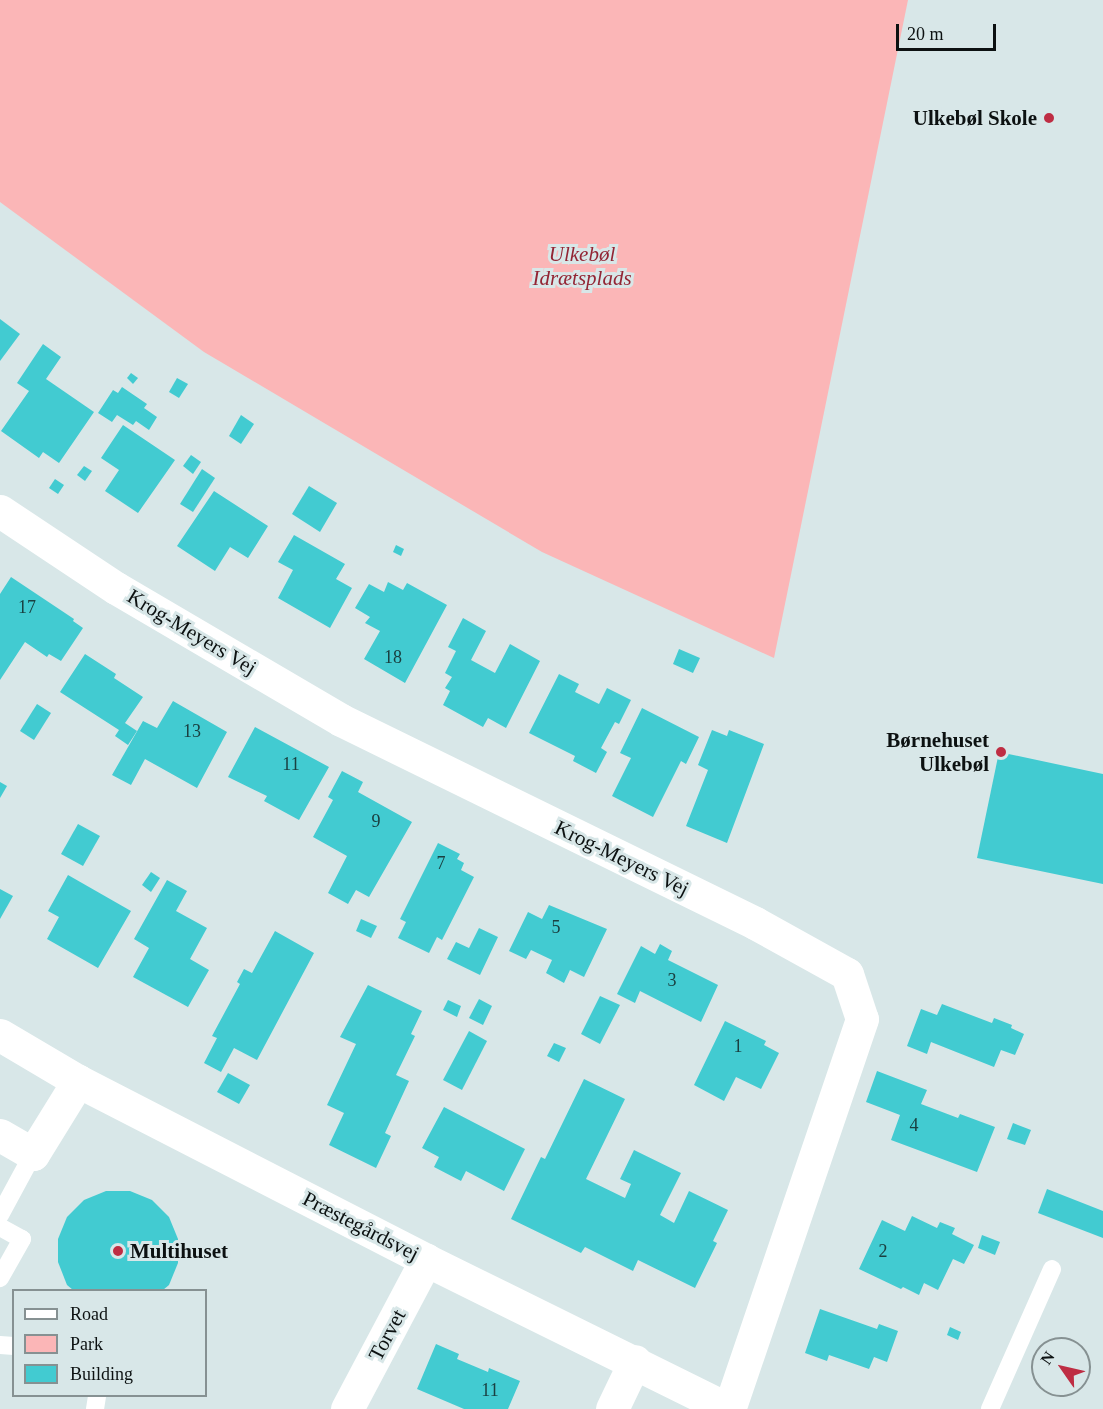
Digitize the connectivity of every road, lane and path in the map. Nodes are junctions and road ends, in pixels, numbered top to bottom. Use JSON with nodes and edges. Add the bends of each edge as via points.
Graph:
{"nodes":[{"id":1,"x":0,"y":511,"type":"edge"},
{"id":2,"x":0,"y":1035,"type":"edge"},
{"id":3,"x":78,"y":1081,"type":"junction"},
{"id":4,"x":0,"y":1134,"type":"edge"},
{"id":5,"x":33,"y":1154,"type":"junction"},
{"id":6,"x":0,"y":1215,"type":"edge"},
{"id":7,"x":0,"y":1227,"type":"edge"},
{"id":8,"x":426,"y":1260,"type":"junction"},
{"id":9,"x":1052,"y":1269,"type":"dead end"},
{"id":10,"x":0,"y":1278,"type":"edge"},
{"id":11,"x":635,"y":1362,"type":"junction"},
{"id":12,"x":347,"y":1409,"type":"edge"},
{"id":13,"x":612,"y":1409,"type":"edge"},
{"id":14,"x":728,"y":1409,"type":"edge"},
{"id":15,"x":990,"y":1409,"type":"edge"}],
"edges":[{"from":1,"to":14,"type":"street","name":"Krog-Meyers Vej","via":[[116,588],[341,720],[755,923],[847,974],[862,1019]]},
{"from":2,"to":3,"type":"street","name":"Præstegårdsvej"},
{"from":3,"to":5,"type":"street"},
{"from":3,"to":8,"type":"street","name":"Præstegårdsvej"},
{"from":4,"to":5,"type":"street"},
{"from":5,"to":6,"type":"lane"},
{"from":7,"to":10,"type":"lane","via":[[22,1239]]},
{"from":8,"to":11,"type":"street","name":"Præstegårdsvej"},
{"from":8,"to":12,"type":"street","name":"Torvet"},
{"from":9,"to":15,"type":"lane"},
{"from":11,"to":13,"type":"street"},
{"from":11,"to":14,"type":"street","name":"Præstegårdsvej"}]}
